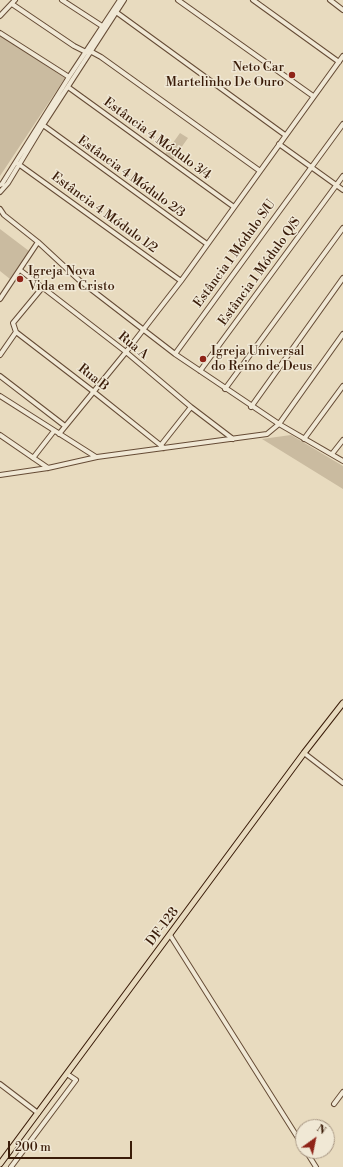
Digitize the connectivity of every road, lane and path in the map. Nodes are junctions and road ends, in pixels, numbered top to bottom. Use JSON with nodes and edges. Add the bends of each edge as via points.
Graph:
{"nodes":[{"id":1,"x":62,"y":0,"type":"edge"},
{"id":2,"x":120,"y":0,"type":"edge"},
{"id":3,"x":178,"y":0,"type":"edge"},
{"id":4,"x":253,"y":0,"type":"edge"},
{"id":5,"x":330,"y":0,"type":"edge"},
{"id":6,"x":13,"y":2,"type":"edge"},
{"id":7,"x":343,"y":10,"type":"edge"},
{"id":8,"x":116,"y":12,"type":"junction"},
{"id":9,"x":0,"y":16,"type":"edge"},
{"id":10,"x":102,"y":26,"type":"junction"},
{"id":11,"x":0,"y":33,"type":"edge"},
{"id":12,"x":88,"y":51,"type":"junction"},
{"id":13,"x":343,"y":56,"type":"edge"},
{"id":14,"x":339,"y":62,"type":"junction"},
{"id":15,"x":69,"y":77,"type":"junction"},
{"id":16,"x":68,"y":87,"type":"junction"},
{"id":17,"x":313,"y":96,"type":"junction"},
{"id":18,"x":343,"y":124,"type":"edge"},
{"id":19,"x":43,"y":125,"type":"junction"},
{"id":20,"x":285,"y":135,"type":"junction"},
{"id":21,"x":279,"y":144,"type":"junction"},
{"id":22,"x":17,"y":164,"type":"junction"},
{"id":23,"x":312,"y":167,"type":"junction"},
{"id":24,"x":260,"y":171,"type":"junction"},
{"id":25,"x":343,"y":176,"type":"edge"},
{"id":26,"x":0,"y":185,"type":"edge"},
{"id":27,"x":336,"y":185,"type":"junction"},
{"id":28,"x":343,"y":190,"type":"edge"},
{"id":29,"x":0,"y":192,"type":"edge"},
{"id":30,"x":234,"y":208,"type":"junction"},
{"id":31,"x":0,"y":209,"type":"edge"},
{"id":32,"x":2,"y":215,"type":"edge"},
{"id":33,"x":343,"y":228,"type":"edge"},
{"id":34,"x":38,"y":242,"type":"junction"},
{"id":35,"x":207,"y":244,"type":"junction"},
{"id":36,"x":20,"y":270,"type":"junction"},
{"id":37,"x":343,"y":278,"type":"edge"},
{"id":38,"x":181,"y":281,"type":"junction"},
{"id":39,"x":42,"y":288,"type":"junction"},
{"id":40,"x":0,"y":299,"type":"edge"},
{"id":41,"x":144,"y":329,"type":"junction"},
{"id":42,"x":16,"y":332,"type":"junction"},
{"id":43,"x":343,"y":334,"type":"edge"},
{"id":44,"x":126,"y":352,"type":"junction"},
{"id":45,"x":175,"y":354,"type":"junction"},
{"id":46,"x":0,"y":355,"type":"edge"},
{"id":47,"x":200,"y":371,"type":"junction"},
{"id":48,"x":0,"y":376,"type":"edge"},
{"id":49,"x":343,"y":386,"type":"edge"},
{"id":50,"x":225,"y":389,"type":"junction"},
{"id":51,"x":94,"y":392,"type":"junction"},
{"id":52,"x":0,"y":396,"type":"edge"},
{"id":53,"x":251,"y":406,"type":"junction"},
{"id":54,"x":191,"y":407,"type":"junction"},
{"id":55,"x":279,"y":424,"type":"junction"},
{"id":56,"x":65,"y":426,"type":"junction"},
{"id":57,"x":54,"y":431,"type":"junction"},
{"id":58,"x":59,"y":434,"type":"junction"},
{"id":59,"x":0,"y":435,"type":"edge"},
{"id":60,"x":233,"y":439,"type":"junction"},
{"id":61,"x":304,"y":439,"type":"junction"},
{"id":62,"x":343,"y":440,"type":"edge"},
{"id":63,"x":162,"y":446,"type":"junction"},
{"id":64,"x":332,"y":454,"type":"junction"},
{"id":65,"x":97,"y":457,"type":"junction"},
{"id":66,"x":34,"y":458,"type":"junction"},
{"id":67,"x":343,"y":461,"type":"edge"},
{"id":68,"x":48,"y":468,"type":"junction"},
{"id":69,"x":1,"y":474,"type":"edge"},
{"id":70,"x":343,"y":703,"type":"edge"},
{"id":71,"x":304,"y":753,"type":"junction"},
{"id":72,"x":343,"y":783,"type":"edge"},
{"id":73,"x":170,"y":935,"type":"junction"},
{"id":74,"x":67,"y":1074,"type":"junction"},
{"id":75,"x":0,"y":1084,"type":"edge"},
{"id":76,"x":343,"y":1092,"type":"edge"},
{"id":77,"x":334,"y":1104,"type":"dead end"},
{"id":78,"x":38,"y":1113,"type":"junction"},
{"id":79,"x":295,"y":1133,"type":"edge"},
{"id":80,"x":0,"y":1164,"type":"edge"},
{"id":81,"x":11,"y":1167,"type":"edge"}],
"edges":[{"from":1,"to":10,"type":"street"},
{"from":2,"to":8,"type":"street"},
{"from":2,"to":10,"type":"street"},
{"from":3,"to":17,"type":"street"},
{"from":4,"to":14,"type":"street"},
{"from":5,"to":7,"type":"street"},
{"from":6,"to":9,"type":"street"},
{"from":6,"to":12,"type":"street","via":[[74,46]]},
{"from":8,"to":12,"type":"street"},
{"from":8,"to":20,"type":"street"},
{"from":10,"to":12,"type":"street"},
{"from":11,"to":15,"type":"street"},
{"from":12,"to":15,"type":"street"},
{"from":12,"to":16,"type":"street"},
{"from":12,"to":24,"type":"street","via":[[101,57]]},
{"from":13,"to":14,"type":"street"},
{"from":14,"to":17,"type":"street"},
{"from":15,"to":16,"type":"street"},
{"from":15,"to":22,"type":"street"},
{"from":16,"to":19,"type":"street"},
{"from":16,"to":30,"type":"street","name":"Estância 4 Módulo 3/4"},
{"from":17,"to":20,"type":"street"},
{"from":18,"to":23,"type":"street","name":"Estância 1 Módulo S/U"},
{"from":19,"to":22,"type":"street"},
{"from":19,"to":35,"type":"street","name":"Estância 4 Módulo 2/3"},
{"from":20,"to":21,"type":"street"},
{"from":21,"to":23,"type":"street"},
{"from":21,"to":24,"type":"street"},
{"from":22,"to":26,"type":"street"},
{"from":22,"to":29,"type":"street","via":[[8,183]]},
{"from":22,"to":38,"type":"street","name":"Estância 4 Módulo 1/2"},
{"from":23,"to":27,"type":"street"},
{"from":23,"to":45,"type":"street","name":"Estância 1 Módulo S/U"},
{"from":24,"to":30,"type":"street"},
{"from":25,"to":27,"type":"street","name":"Estância 1 Módulo Q/S"},
{"from":27,"to":28,"type":"street"},
{"from":27,"to":47,"type":"street","name":"Estância 1 Módulo Q/S"},
{"from":30,"to":35,"type":"street"},
{"from":31,"to":32,"type":"street"},
{"from":32,"to":34,"type":"street"},
{"from":33,"to":50,"type":"street"},
{"from":34,"to":36,"type":"street"},
{"from":34,"to":41,"type":"street","via":[[79,280]]},
{"from":35,"to":38,"type":"street"},
{"from":36,"to":39,"type":"street","name":"Rua A"},
{"from":36,"to":40,"type":"street"},
{"from":37,"to":53,"type":"street"},
{"from":38,"to":41,"type":"street"},
{"from":39,"to":42,"type":"street","via":[[13,323]]},
{"from":39,"to":44,"type":"street","name":"Rua A"},
{"from":41,"to":44,"type":"street"},
{"from":41,"to":45,"type":"street"},
{"from":42,"to":46,"type":"street"},
{"from":42,"to":51,"type":"street","name":"Rua B"},
{"from":43,"to":55,"type":"street"},
{"from":44,"to":51,"type":"street"},
{"from":44,"to":54,"type":"street","name":"Rua A"},
{"from":45,"to":47,"type":"street"},
{"from":47,"to":50,"type":"street"},
{"from":48,"to":56,"type":"street"},
{"from":49,"to":61,"type":"street"},
{"from":50,"to":53,"type":"street"},
{"from":51,"to":56,"type":"street"},
{"from":51,"to":63,"type":"street","name":"Rua B"},
{"from":52,"to":57,"type":"street"},
{"from":53,"to":55,"type":"street"},
{"from":54,"to":60,"type":"street","name":"Rua A"},
{"from":54,"to":63,"type":"street"},
{"from":55,"to":60,"type":"street","via":[[267,434]]},
{"from":55,"to":61,"type":"street"},
{"from":56,"to":58,"type":"street"},
{"from":57,"to":58,"type":"street"},
{"from":57,"to":66,"type":"street"},
{"from":58,"to":65,"type":"street"},
{"from":59,"to":66,"type":"street"},
{"from":60,"to":63,"type":"street"},
{"from":61,"to":64,"type":"street"},
{"from":62,"to":64,"type":"street"},
{"from":63,"to":65,"type":"street"},
{"from":64,"to":67,"type":"street"},
{"from":65,"to":68,"type":"street"},
{"from":66,"to":68,"type":"street"},
{"from":68,"to":69,"type":"street"},
{"from":70,"to":71,"type":"main road","name":"DF-128","number":"DF-128"},
{"from":71,"to":72,"type":"street"},
{"from":71,"to":73,"type":"main road","name":"DF-128","number":"DF-128"},
{"from":73,"to":74,"type":"main road","name":"DF-128","number":"DF-128"},
{"from":73,"to":79,"type":"street"},
{"from":74,"to":78,"type":"main road","name":"DF-128","number":"DF-128"},
{"from":74,"to":81,"type":"street","via":[[76,1080]]},
{"from":75,"to":78,"type":"street"},
{"from":76,"to":77,"type":"street"},
{"from":78,"to":80,"type":"main road","name":"DF-128","number":"DF-128"}]}
